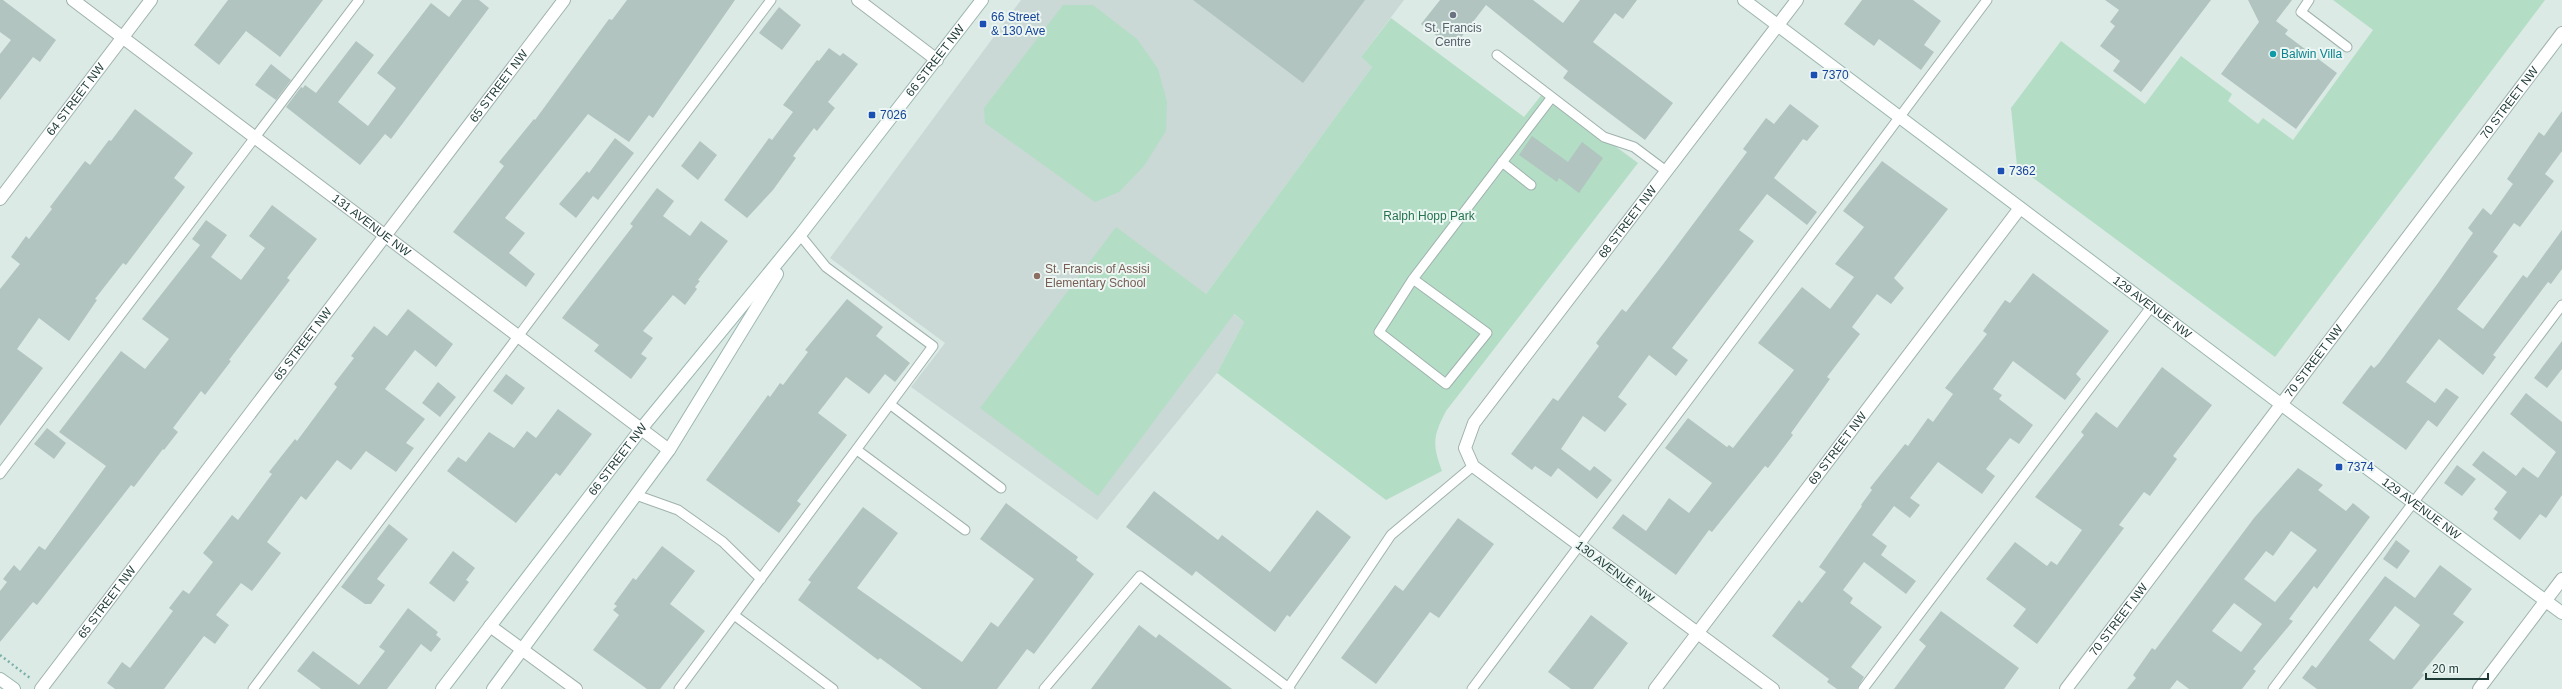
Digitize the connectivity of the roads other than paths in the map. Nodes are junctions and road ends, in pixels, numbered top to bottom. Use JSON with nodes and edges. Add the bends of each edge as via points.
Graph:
{"nodes":[{"id":1,"x":73,"y":0,"type":"edge"},
{"id":2,"x":151,"y":0,"type":"edge"},
{"id":3,"x":359,"y":0,"type":"edge"},
{"id":4,"x":564,"y":0,"type":"edge"},
{"id":5,"x":771,"y":0,"type":"edge"},
{"id":6,"x":858,"y":0,"type":"edge"},
{"id":7,"x":982,"y":0,"type":"edge"},
{"id":8,"x":1744,"y":0,"type":"edge"},
{"id":9,"x":1797,"y":0,"type":"edge"},
{"id":10,"x":1987,"y":0,"type":"edge"},
{"id":11,"x":2309,"y":0,"type":"edge"},
{"id":12,"x":1778,"y":26,"type":"junction"},
{"id":13,"x":2562,"y":33,"type":"edge"},
{"id":14,"x":123,"y":37,"type":"junction"},
{"id":15,"x":2347,"y":47,"type":"dead end"},
{"id":16,"x":1497,"y":55,"type":"dead end"},
{"id":17,"x":937,"y":60,"type":"junction"},
{"id":18,"x":1552,"y":97,"type":"junction"},
{"id":19,"x":1898,"y":116,"type":"junction"},
{"id":20,"x":256,"y":138,"type":"junction"},
{"id":21,"x":1502,"y":162,"type":"junction"},
{"id":22,"x":1666,"y":171,"type":"junction"},
{"id":23,"x":1531,"y":185,"type":"dead end"},
{"id":24,"x":0,"y":200,"type":"edge"},
{"id":25,"x":2020,"y":208,"type":"junction"},
{"id":26,"x":800,"y":235,"type":"junction"},
{"id":27,"x":385,"y":236,"type":"junction"},
{"id":28,"x":1413,"y":279,"type":"junction"},
{"id":29,"x":2562,"y":305,"type":"edge"},
{"id":30,"x":2150,"y":307,"type":"junction"},
{"id":31,"x":518,"y":336,"type":"junction"},
{"id":32,"x":891,"y":405,"type":"junction"},
{"id":33,"x":2282,"y":405,"type":"junction"},
{"id":34,"x":641,"y":429,"type":"junction"},
{"id":35,"x":1465,"y":448,"type":"joint"},
{"id":36,"x":669,"y":450,"type":"junction"},
{"id":37,"x":857,"y":450,"type":"junction"},
{"id":38,"x":1473,"y":466,"type":"junction"},
{"id":39,"x":0,"y":474,"type":"edge"},
{"id":40,"x":1001,"y":488,"type":"dead end"},
{"id":41,"x":636,"y":496,"type":"junction"},
{"id":42,"x":2413,"y":503,"type":"junction"},
{"id":43,"x":965,"y":530,"type":"dead end"},
{"id":44,"x":1579,"y":545,"type":"junction"},
{"id":45,"x":761,"y":579,"type":"junction"},
{"id":46,"x":2562,"y":579,"type":"edge"},
{"id":47,"x":2546,"y":601,"type":"junction"},
{"id":48,"x":2562,"y":613,"type":"edge"},
{"id":49,"x":734,"y":615,"type":"junction"},
{"id":50,"x":490,"y":626,"type":"junction"},
{"id":51,"x":1697,"y":633,"type":"junction"},
{"id":52,"x":522,"y":649,"type":"junction"},
{"id":53,"x":0,"y":679,"type":"edge"},
{"id":54,"x":568,"y":687,"type":"edge"},
{"id":55,"x":42,"y":688,"type":"edge"},
{"id":56,"x":1289,"y":688,"type":"edge"},
{"id":57,"x":14,"y":689,"type":"edge"},
{"id":58,"x":253,"y":689,"type":"edge"},
{"id":59,"x":442,"y":689,"type":"edge"},
{"id":60,"x":493,"y":689,"type":"edge"},
{"id":61,"x":679,"y":689,"type":"edge"},
{"id":62,"x":833,"y":689,"type":"edge"},
{"id":63,"x":1044,"y":689,"type":"edge"},
{"id":64,"x":1472,"y":689,"type":"edge"},
{"id":65,"x":1655,"y":689,"type":"edge"},
{"id":66,"x":1773,"y":689,"type":"edge"},
{"id":67,"x":1863,"y":689,"type":"edge"},
{"id":68,"x":2066,"y":689,"type":"edge"},
{"id":69,"x":2273,"y":689,"type":"edge"},
{"id":70,"x":2479,"y":689,"type":"edge"}],
"edges":[{"from":1,"to":14,"type":"street","name":"131 AVENUE NW"},
{"from":2,"to":14,"type":"street","name":"64 STREET NW"},
{"from":3,"to":20,"type":"lane"},
{"from":4,"to":27,"type":"street","name":"65 STREET NW"},
{"from":5,"to":31,"type":"lane"},
{"from":6,"to":17,"type":"street"},
{"from":7,"to":17,"type":"street","name":"66 STREET NW"},
{"from":8,"to":12,"type":"street","name":"129 AVENUE NW"},
{"from":9,"to":12,"type":"street","name":"68 STREET NW"},
{"from":10,"to":19,"type":"lane"},
{"from":11,"to":15,"type":"lane","via":[[2301,12]]},
{"from":12,"to":19,"type":"street","name":"129 AVENUE NW"},
{"from":12,"to":22,"type":"street","name":"68 STREET NW"},
{"from":13,"to":33,"type":"street","name":"70 STREET NW"},
{"from":14,"to":20,"type":"street","name":"131 AVENUE NW"},
{"from":14,"to":24,"type":"street","name":"64 STREET NW"},
{"from":16,"to":18,"type":"lane"},
{"from":17,"to":26,"type":"street","name":"66 STREET NW"},
{"from":18,"to":21,"type":"lane"},
{"from":18,"to":22,"type":"lane","via":[[1604,137],[1634,147]]},
{"from":19,"to":25,"type":"street","name":"129 AVENUE NW"},
{"from":19,"to":44,"type":"lane"},
{"from":20,"to":27,"type":"street","name":"131 AVENUE NW"},
{"from":20,"to":39,"type":"lane"},
{"from":21,"to":23,"type":"lane"},
{"from":21,"to":28,"type":"lane"},
{"from":22,"to":35,"type":"street","name":"68 STREET NW","via":[[1474,423]]},
{"from":25,"to":30,"type":"street","name":"129 AVENUE NW"},
{"from":25,"to":51,"type":"street","name":"69 STREET NW"},
{"from":26,"to":32,"type":"lane","via":[[826,267],[932,346]]},
{"from":26,"to":34,"type":"street","name":"66 STREET NW"},
{"from":26,"to":36,"type":"street","name":"66 STREET NW"},
{"from":27,"to":31,"type":"street","name":"131 AVENUE NW"},
{"from":27,"to":55,"type":"street","name":"65 STREET NW"},
{"from":28,"to":28,"type":"lane","via":[[1378,332],[1446,384],[1487,333]]},
{"from":29,"to":42,"type":"lane"},
{"from":30,"to":33,"type":"street","name":"129 AVENUE NW"},
{"from":30,"to":67,"type":"lane"},
{"from":31,"to":34,"type":"street","name":"131 AVENUE NW"},
{"from":31,"to":58,"type":"lane"},
{"from":32,"to":37,"type":"lane"},
{"from":32,"to":40,"type":"lane"},
{"from":33,"to":42,"type":"street","name":"129 AVENUE NW"},
{"from":33,"to":68,"type":"street","name":"70 STREET NW"},
{"from":34,"to":36,"type":"street","name":"131 AVENUE NW"},
{"from":34,"to":50,"type":"street","name":"66 STREET NW"},
{"from":35,"to":38,"type":"street","name":"130 AVENUE NW"},
{"from":36,"to":41,"type":"street","name":"66 STREET NW"},
{"from":37,"to":43,"type":"lane"},
{"from":37,"to":45,"type":"lane"},
{"from":38,"to":44,"type":"street","name":"130 AVENUE NW"},
{"from":38,"to":56,"type":"lane","via":[[1391,535]]},
{"from":41,"to":45,"type":"lane","via":[[678,510],[723,542]]},
{"from":41,"to":52,"type":"street","name":"66 STREET NW"},
{"from":42,"to":47,"type":"street","name":"129 AVENUE NW"},
{"from":42,"to":69,"type":"lane"},
{"from":44,"to":51,"type":"street","name":"130 AVENUE NW"},
{"from":44,"to":64,"type":"lane"},
{"from":45,"to":49,"type":"lane"},
{"from":46,"to":47,"type":"street"},
{"from":47,"to":48,"type":"street","name":"129 AVENUE NW"},
{"from":47,"to":70,"type":"street"},
{"from":49,"to":61,"type":"lane"},
{"from":49,"to":62,"type":"lane"},
{"from":50,"to":52,"type":"street"},
{"from":50,"to":59,"type":"street","name":"66 STREET NW"},
{"from":51,"to":65,"type":"street","name":"69 STREET NW"},
{"from":51,"to":66,"type":"street","name":"130 AVENUE NW"},
{"from":52,"to":54,"type":"street"},
{"from":52,"to":60,"type":"street","name":"66 STREET NW"},
{"from":53,"to":57,"type":"street"},
{"from":56,"to":63,"type":"lane","via":[[1140,576]]}]}
